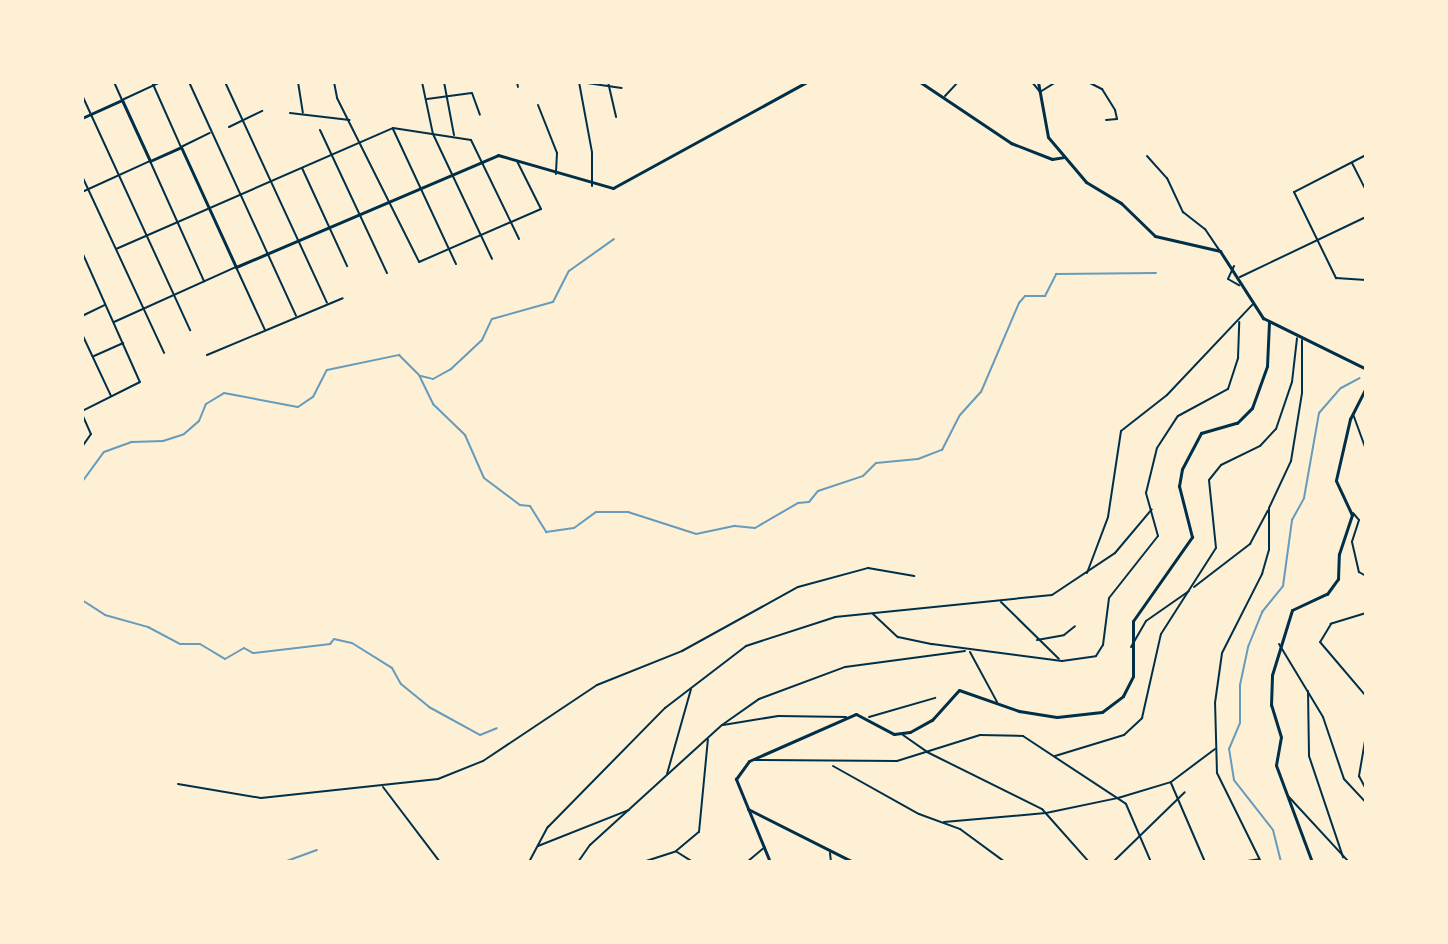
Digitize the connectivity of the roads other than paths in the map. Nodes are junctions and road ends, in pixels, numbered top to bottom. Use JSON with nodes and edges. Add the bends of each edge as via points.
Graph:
{"nodes":[{"id":1,"x":114,"y":82,"type":"edge"},
{"id":2,"x":161,"y":82,"type":"edge"},
{"id":3,"x":189,"y":82,"type":"edge"},
{"id":4,"x":225,"y":82,"type":"edge"},
{"id":5,"x":298,"y":82,"type":"edge"},
{"id":6,"x":334,"y":82,"type":"edge"},
{"id":7,"x":422,"y":82,"type":"edge"},
{"id":8,"x":444,"y":82,"type":"edge"},
{"id":9,"x":579,"y":82,"type":"edge"},
{"id":10,"x":807,"y":82,"type":"edge"},
{"id":11,"x":920,"y":82,"type":"edge"},
{"id":12,"x":958,"y":82,"type":"edge"},
{"id":13,"x":1032,"y":82,"type":"edge"},
{"id":14,"x":1038,"y":82,"type":"edge"},
{"id":15,"x":1056,"y":82,"type":"edge"},
{"id":16,"x":1088,"y":82,"type":"edge"},
{"id":17,"x":153,"y":84,"type":"edge"},
{"id":18,"x":609,"y":84,"type":"edge"},
{"id":19,"x":622,"y":88,"type":"dead end"},
{"id":20,"x":1040,"y":92,"type":"junction"},
{"id":21,"x":82,"y":95,"type":"edge"},
{"id":22,"x":447,"y":97,"type":"junction"},
{"id":23,"x":944,"y":97,"type":"junction"},
{"id":24,"x":122,"y":100,"type":"junction"},
{"id":25,"x":426,"y":100,"type":"junction"},
{"id":26,"x":538,"y":105,"type":"dead end"},
{"id":27,"x":262,"y":111,"type":"dead end"},
{"id":28,"x":290,"y":113,"type":"dead end"},
{"id":29,"x":90,"y":114,"type":"junction"},
{"id":30,"x":303,"y":114,"type":"junction"},
{"id":31,"x":480,"y":115,"type":"dead end"},
{"id":32,"x":616,"y":117,"type":"dead end"},
{"id":33,"x":82,"y":118,"type":"edge"},
{"id":34,"x":242,"y":119,"type":"junction"},
{"id":35,"x":352,"y":120,"type":"junction"},
{"id":36,"x":1106,"y":120,"type":"dead end"},
{"id":37,"x":229,"y":127,"type":"dead end"},
{"id":38,"x":393,"y":128,"type":"junction"},
{"id":39,"x":320,"y":130,"type":"dead end"},
{"id":40,"x":211,"y":133,"type":"junction"},
{"id":41,"x":433,"y":134,"type":"junction"},
{"id":42,"x":455,"y":136,"type":"junction"},
{"id":43,"x":361,"y":141,"type":"junction"},
{"id":44,"x":181,"y":147,"type":"junction"},
{"id":45,"x":330,"y":154,"type":"junction"},
{"id":46,"x":1366,"y":155,"type":"edge"},
{"id":47,"x":1147,"y":156,"type":"dead end"},
{"id":48,"x":1064,"y":157,"type":"junction"},
{"id":49,"x":150,"y":161,"type":"junction"},
{"id":50,"x":480,"y":161,"type":"junction"},
{"id":51,"x":517,"y":161,"type":"junction"},
{"id":52,"x":1351,"y":162,"type":"junction"},
{"id":53,"x":301,"y":167,"type":"junction"},
{"id":54,"x":451,"y":174,"type":"junction"},
{"id":55,"x":556,"y":174,"type":"junction"},
{"id":56,"x":82,"y":176,"type":"edge"},
{"id":57,"x":118,"y":176,"type":"junction"},
{"id":58,"x":270,"y":180,"type":"junction"},
{"id":59,"x":592,"y":186,"type":"junction"},
{"id":60,"x":420,"y":187,"type":"junction"},
{"id":61,"x":88,"y":190,"type":"junction"},
{"id":62,"x":1366,"y":191,"type":"edge"},
{"id":63,"x":82,"y":192,"type":"edge"},
{"id":64,"x":240,"y":194,"type":"junction"},
{"id":65,"x":390,"y":199,"type":"junction"},
{"id":66,"x":209,"y":208,"type":"junction"},
{"id":67,"x":358,"y":213,"type":"junction"},
{"id":68,"x":1366,"y":217,"type":"edge"},
{"id":69,"x":177,"y":222,"type":"junction"},
{"id":70,"x":511,"y":223,"type":"junction"},
{"id":71,"x":328,"y":226,"type":"junction"},
{"id":72,"x":146,"y":236,"type":"junction"},
{"id":73,"x":480,"y":236,"type":"junction"},
{"id":74,"x":519,"y":239,"type":"dead end"},
{"id":75,"x":298,"y":240,"type":"junction"},
{"id":76,"x":1318,"y":241,"type":"junction"},
{"id":77,"x":449,"y":248,"type":"junction"},
{"id":78,"x":116,"y":249,"type":"junction"},
{"id":79,"x":1220,"y":251,"type":"junction"},
{"id":80,"x":82,"y":252,"type":"edge"},
{"id":81,"x":267,"y":253,"type":"junction"},
{"id":82,"x":492,"y":259,"type":"dead end"},
{"id":83,"x":87,"y":264,"type":"junction"},
{"id":84,"x":456,"y":264,"type":"dead end"},
{"id":85,"x":82,"y":266,"type":"edge"},
{"id":86,"x":347,"y":266,"type":"dead end"},
{"id":87,"x":1234,"y":266,"type":"junction"},
{"id":88,"x":236,"y":267,"type":"junction"},
{"id":89,"x":387,"y":273,"type":"dead end"},
{"id":90,"x":1239,"y":278,"type":"junction"},
{"id":91,"x":1366,"y":280,"type":"edge"},
{"id":92,"x":204,"y":281,"type":"junction"},
{"id":93,"x":1240,"y":284,"type":"junction"},
{"id":94,"x":174,"y":295,"type":"junction"},
{"id":95,"x":343,"y":298,"type":"dead end"},
{"id":96,"x":327,"y":303,"type":"junction"},
{"id":97,"x":106,"y":305,"type":"junction"},
{"id":98,"x":1252,"y":305,"type":"junction"},
{"id":99,"x":143,"y":308,"type":"junction"},
{"id":100,"x":82,"y":316,"type":"edge"},
{"id":101,"x":296,"y":316,"type":"junction"},
{"id":102,"x":114,"y":322,"type":"junction"},
{"id":103,"x":1239,"y":322,"type":"junction"},
{"id":104,"x":1269,"y":322,"type":"junction"},
{"id":105,"x":190,"y":330,"type":"dead end"},
{"id":106,"x":265,"y":330,"type":"junction"},
{"id":107,"x":82,"y":336,"type":"edge"},
{"id":108,"x":1300,"y":338,"type":"junction"},
{"id":109,"x":123,"y":343,"type":"junction"},
{"id":110,"x":164,"y":353,"type":"dead end"},
{"id":111,"x":207,"y":355,"type":"dead end"},
{"id":112,"x":93,"y":357,"type":"junction"},
{"id":113,"x":1366,"y":369,"type":"edge"},
{"id":114,"x":1366,"y":387,"type":"edge"},
{"id":115,"x":112,"y":397,"type":"junction"},
{"id":116,"x":82,"y":413,"type":"edge"},
{"id":117,"x":1352,"y":413,"type":"junction"},
{"id":118,"x":82,"y":447,"type":"edge"},
{"id":119,"x":1366,"y":449,"type":"edge"},
{"id":120,"x":1366,"y":457,"type":"edge"},
{"id":121,"x":1269,"y":508,"type":"junction"},
{"id":122,"x":1152,"y":509,"type":"junction"},
{"id":123,"x":1352,"y":513,"type":"junction"},
{"id":124,"x":1087,"y":573,"type":"junction"},
{"id":125,"x":914,"y":576,"type":"dead end"},
{"id":126,"x":1366,"y":576,"type":"edge"},
{"id":127,"x":1193,"y":588,"type":"junction"},
{"id":128,"x":1001,"y":601,"type":"junction"},
{"id":129,"x":1366,"y":613,"type":"edge"},
{"id":130,"x":872,"y":614,"type":"junction"},
{"id":131,"x":1075,"y":626,"type":"dead end"},
{"id":132,"x":1036,"y":640,"type":"junction"},
{"id":133,"x":1279,"y":644,"type":"junction"},
{"id":134,"x":1131,"y":647,"type":"junction"},
{"id":135,"x":970,"y":650,"type":"junction"},
{"id":136,"x":1062,"y":661,"type":"junction"},
{"id":137,"x":690,"y":688,"type":"junction"},
{"id":138,"x":1308,"y":690,"type":"junction"},
{"id":139,"x":1366,"y":696,"type":"edge"},
{"id":140,"x":935,"y":698,"type":"dead end"},
{"id":141,"x":997,"y":703,"type":"junction"},
{"id":142,"x":819,"y":717,"type":"junction"},
{"id":143,"x":846,"y":717,"type":"junction"},
{"id":144,"x":869,"y":717,"type":"junction"},
{"id":145,"x":722,"y":725,"type":"junction"},
{"id":146,"x":825,"y":728,"type":"junction"},
{"id":147,"x":903,"y":735,"type":"junction"},
{"id":148,"x":1366,"y":735,"type":"edge"},
{"id":149,"x":708,"y":738,"type":"junction"},
{"id":150,"x":1215,"y":749,"type":"junction"},
{"id":151,"x":927,"y":752,"type":"junction"},
{"id":152,"x":1055,"y":756,"type":"junction"},
{"id":153,"x":753,"y":760,"type":"junction"},
{"id":154,"x":1366,"y":762,"type":"edge"},
{"id":155,"x":831,"y":764,"type":"junction"},
{"id":156,"x":1360,"y":769,"type":"junction"},
{"id":157,"x":667,"y":775,"type":"junction"},
{"id":158,"x":1359,"y":776,"type":"junction"},
{"id":159,"x":1366,"y":780,"type":"edge"},
{"id":160,"x":1171,"y":782,"type":"junction"},
{"id":161,"x":178,"y":784,"type":"dead end"},
{"id":162,"x":382,"y":786,"type":"junction"},
{"id":163,"x":1366,"y":789,"type":"edge"},
{"id":164,"x":1185,"y":792,"type":"dead end"},
{"id":165,"x":1287,"y":796,"type":"junction"},
{"id":166,"x":1118,"y":798,"type":"junction"},
{"id":167,"x":1178,"y":799,"type":"junction"},
{"id":168,"x":1366,"y":803,"type":"edge"},
{"id":169,"x":748,"y":809,"type":"junction"},
{"id":170,"x":629,"y":810,"type":"junction"},
{"id":171,"x":1046,"y":813,"type":"junction"},
{"id":172,"x":944,"y":822,"type":"junction"},
{"id":173,"x":1141,"y":835,"type":"junction"},
{"id":174,"x":537,"y":846,"type":"junction"},
{"id":175,"x":765,"y":847,"type":"junction"},
{"id":176,"x":676,"y":851,"type":"junction"},
{"id":177,"x":830,"y":852,"type":"junction"},
{"id":178,"x":1343,"y":857,"type":"junction"},
{"id":179,"x":1262,"y":860,"type":"edge"},
{"id":180,"x":440,"y":862,"type":"edge"},
{"id":181,"x":529,"y":862,"type":"edge"},
{"id":182,"x":578,"y":862,"type":"edge"},
{"id":183,"x":643,"y":862,"type":"edge"},
{"id":184,"x":693,"y":862,"type":"edge"},
{"id":185,"x":747,"y":862,"type":"edge"},
{"id":186,"x":770,"y":862,"type":"edge"},
{"id":187,"x":831,"y":862,"type":"edge"},
{"id":188,"x":853,"y":862,"type":"edge"},
{"id":189,"x":1005,"y":862,"type":"edge"},
{"id":190,"x":1089,"y":862,"type":"edge"},
{"id":191,"x":1113,"y":862,"type":"edge"},
{"id":192,"x":1151,"y":862,"type":"edge"},
{"id":193,"x":1205,"y":862,"type":"edge"},
{"id":194,"x":1241,"y":862,"type":"edge"},
{"id":195,"x":1312,"y":862,"type":"edge"},
{"id":196,"x":1349,"y":862,"type":"edge"}],
"edges":[{"from":1,"to":24,"type":"street"},
{"from":2,"to":17,"type":"street"},
{"from":3,"to":40,"type":"street"},
{"from":4,"to":34,"type":"street"},
{"from":5,"to":30,"type":"street"},
{"from":6,"to":35,"type":"street","via":[[337,98]]},
{"from":7,"to":25,"type":"street"},
{"from":8,"to":22,"type":"street"},
{"from":9,"to":18,"type":"street"},
{"from":9,"to":59,"type":"street","via":[[592,152]]},
{"from":10,"to":59,"type":"street","via":[[618,186]]},
{"from":11,"to":23,"type":"street"},
{"from":12,"to":23,"type":"street"},
{"from":13,"to":20,"type":"street"},
{"from":14,"to":20,"type":"street"},
{"from":15,"to":20,"type":"street"},
{"from":16,"to":36,"type":"street","via":[[1102,89],[1115,110],[1117,119]]},
{"from":17,"to":24,"type":"street"},
{"from":17,"to":44,"type":"street"},
{"from":18,"to":19,"type":"street"},
{"from":18,"to":32,"type":"street"},
{"from":20,"to":48,"type":"street","via":[[1047,133]]},
{"from":21,"to":29,"type":"street"},
{"from":22,"to":25,"type":"street"},
{"from":22,"to":31,"type":"street","via":[[474,94]]},
{"from":22,"to":42,"type":"street"},
{"from":23,"to":48,"type":"street","via":[[1011,143],[1052,159]]},
{"from":24,"to":29,"type":"street"},
{"from":24,"to":49,"type":"street"},
{"from":25,"to":41,"type":"street"},
{"from":26,"to":55,"type":"street","via":[[557,153]]},
{"from":27,"to":34,"type":"street"},
{"from":28,"to":30,"type":"street"},
{"from":29,"to":33,"type":"street"},
{"from":29,"to":57,"type":"street"},
{"from":30,"to":35,"type":"street"},
{"from":34,"to":37,"type":"street"},
{"from":34,"to":58,"type":"street"},
{"from":35,"to":43,"type":"street"},
{"from":38,"to":41,"type":"street"},
{"from":38,"to":43,"type":"street"},
{"from":38,"to":60,"type":"street"},
{"from":39,"to":45,"type":"street"},
{"from":40,"to":44,"type":"street"},
{"from":40,"to":64,"type":"street"},
{"from":41,"to":42,"type":"street"},
{"from":41,"to":54,"type":"street"},
{"from":42,"to":50,"type":"street","via":[[471,140]]},
{"from":43,"to":45,"type":"street"},
{"from":43,"to":65,"type":"street"},
{"from":44,"to":49,"type":"street"},
{"from":44,"to":66,"type":"street"},
{"from":45,"to":53,"type":"street"},
{"from":45,"to":67,"type":"street"},
{"from":46,"to":52,"type":"street"},
{"from":47,"to":79,"type":"street","via":[[1167,178],[1183,212],[1205,229]]},
{"from":48,"to":79,"type":"street","via":[[1155,236]]},
{"from":49,"to":57,"type":"street"},
{"from":49,"to":69,"type":"street"},
{"from":50,"to":51,"type":"street","via":[[502,154]]},
{"from":50,"to":54,"type":"street"},
{"from":50,"to":70,"type":"street"},
{"from":51,"to":55,"type":"street"},
{"from":51,"to":70,"type":"street","via":[[541,209]]},
{"from":52,"to":62,"type":"street"},
{"from":52,"to":76,"type":"street","via":[[1294,192]]},
{"from":53,"to":58,"type":"street"},
{"from":53,"to":71,"type":"street"},
{"from":54,"to":60,"type":"street"},
{"from":54,"to":73,"type":"street"},
{"from":55,"to":59,"type":"street"},
{"from":56,"to":61,"type":"street"},
{"from":57,"to":61,"type":"street"},
{"from":57,"to":72,"type":"street"},
{"from":58,"to":64,"type":"street"},
{"from":58,"to":75,"type":"street"},
{"from":60,"to":65,"type":"street"},
{"from":60,"to":77,"type":"street"},
{"from":61,"to":63,"type":"street"},
{"from":61,"to":78,"type":"street"},
{"from":64,"to":66,"type":"street"},
{"from":64,"to":81,"type":"street"},
{"from":65,"to":67,"type":"street"},
{"from":65,"to":77,"type":"street","via":[[419,262]]},
{"from":66,"to":69,"type":"street"},
{"from":66,"to":88,"type":"street"},
{"from":67,"to":71,"type":"street"},
{"from":67,"to":89,"type":"street"},
{"from":68,"to":76,"type":"street"},
{"from":69,"to":72,"type":"street"},
{"from":69,"to":92,"type":"street"},
{"from":70,"to":73,"type":"street"},
{"from":70,"to":74,"type":"street"},
{"from":71,"to":75,"type":"street"},
{"from":71,"to":86,"type":"street"},
{"from":72,"to":78,"type":"street"},
{"from":72,"to":94,"type":"street"},
{"from":73,"to":77,"type":"street"},
{"from":73,"to":82,"type":"street"},
{"from":75,"to":81,"type":"street"},
{"from":75,"to":96,"type":"street"},
{"from":76,"to":90,"type":"street"},
{"from":76,"to":91,"type":"street","via":[[1338,280]]},
{"from":77,"to":84,"type":"street"},
{"from":78,"to":99,"type":"street"},
{"from":79,"to":87,"type":"street"},
{"from":80,"to":83,"type":"street"},
{"from":81,"to":88,"type":"street"},
{"from":81,"to":101,"type":"street"},
{"from":83,"to":85,"type":"street"},
{"from":83,"to":97,"type":"street"},
{"from":87,"to":90,"type":"street"},
{"from":87,"to":93,"type":"street","via":[[1228,279],[1234,286]]},
{"from":88,"to":92,"type":"street"},
{"from":88,"to":106,"type":"street"},
{"from":90,"to":93,"type":"street"},
{"from":92,"to":94,"type":"street"},
{"from":93,"to":98,"type":"street"},
{"from":94,"to":99,"type":"street"},
{"from":94,"to":105,"type":"street"},
{"from":95,"to":96,"type":"street"},
{"from":96,"to":101,"type":"street"},
{"from":97,"to":100,"type":"street"},
{"from":97,"to":102,"type":"street"},
{"from":98,"to":103,"type":"street"},
{"from":98,"to":104,"type":"street"},
{"from":99,"to":102,"type":"street"},
{"from":99,"to":110,"type":"street"},
{"from":101,"to":106,"type":"street"},
{"from":102,"to":109,"type":"street"},
{"from":103,"to":122,"type":"street","via":[[1238,358],[1228,389],[1182,413],[1157,448],[1146,493]]},
{"from":103,"to":124,"type":"street","via":[[1167,395],[1121,431],[1108,517]]},
{"from":104,"to":108,"type":"street"},
{"from":104,"to":134,"type":"street","via":[[1266,371],[1250,412],[1237,423],[1201,433],[1182,469],[1179,490],[1192,537],[1134,617]]},
{"from":106,"to":111,"type":"street"},
{"from":107,"to":112,"type":"street"},
{"from":108,"to":113,"type":"street"},
{"from":108,"to":121,"type":"street","via":[[1302,393],[1293,451]]},
{"from":108,"to":127,"type":"street","via":[[1286,404],[1274,432],[1260,446],[1221,465],[1209,480],[1218,542]]},
{"from":109,"to":112,"type":"street"},
{"from":109,"to":115,"type":"street","via":[[139,386]]},
{"from":112,"to":115,"type":"street"},
{"from":114,"to":117,"type":"street"},
{"from":115,"to":116,"type":"street"},
{"from":116,"to":118,"type":"street","via":[[91,434]]},
{"from":117,"to":119,"type":"street"},
{"from":117,"to":123,"type":"street","via":[[1336,480]]},
{"from":119,"to":120,"type":"street"},
{"from":121,"to":127,"type":"street","via":[[1251,543]]},
{"from":121,"to":150,"type":"street","via":[[1269,550],[1262,574],[1220,659]]},
{"from":122,"to":124,"type":"street","via":[[1118,551]]},
{"from":122,"to":136,"type":"street","via":[[1157,539],[1109,598],[1102,648],[1088,660]]},
{"from":123,"to":126,"type":"street","via":[[1359,520],[1352,539],[1359,571]]},
{"from":123,"to":133,"type":"street","via":[[1336,584],[1323,597],[1293,609]]},
{"from":124,"to":128,"type":"street","via":[[1052,595]]},
{"from":125,"to":162,"type":"street","via":[[868,568],[798,587],[672,656],[597,685],[464,770],[419,784]]},
{"from":127,"to":134,"type":"street","via":[[1148,619]]},
{"from":127,"to":152,"type":"street","via":[[1161,634],[1148,704],[1135,727],[1104,743]]},
{"from":128,"to":130,"type":"street"},
{"from":128,"to":132,"type":"street"},
{"from":129,"to":139,"type":"street","via":[[1331,624],[1320,642]]},
{"from":130,"to":135,"type":"street","via":[[898,637]]},
{"from":130,"to":137,"type":"street","via":[[828,618],[746,646]]},
{"from":131,"to":132,"type":"street","via":[[1064,635]]},
{"from":132,"to":136,"type":"street"},
{"from":133,"to":138,"type":"street"},
{"from":133,"to":165,"type":"street","via":[[1271,699],[1281,735],[1276,764]]},
{"from":134,"to":141,"type":"street","via":[[1129,688],[1102,712],[1050,716]]},
{"from":135,"to":136,"type":"street"},
{"from":135,"to":141,"type":"street"},
{"from":135,"to":145,"type":"street","via":[[845,667],[759,699]]},
{"from":137,"to":157,"type":"street"},
{"from":137,"to":174,"type":"street","via":[[554,821]]},
{"from":138,"to":168,"type":"street","via":[[1326,723],[1342,777]]},
{"from":138,"to":178,"type":"street","via":[[1309,756]]},
{"from":140,"to":144,"type":"street"},
{"from":141,"to":147,"type":"street","via":[[956,690],[929,723]]},
{"from":142,"to":143,"type":"street"},
{"from":142,"to":145,"type":"street"},
{"from":142,"to":146,"type":"street"},
{"from":143,"to":144,"type":"street"},
{"from":143,"to":146,"type":"street"},
{"from":144,"to":147,"type":"street"},
{"from":145,"to":149,"type":"street"},
{"from":146,"to":153,"type":"street"},
{"from":147,"to":151,"type":"street"},
{"from":148,"to":156,"type":"street"},
{"from":149,"to":157,"type":"street"},
{"from":149,"to":176,"type":"street","via":[[704,819],[699,832]]},
{"from":150,"to":160,"type":"street"},
{"from":150,"to":179,"type":"street","via":[[1218,776]]},
{"from":151,"to":152,"type":"street","via":[[991,735],[1023,736]]},
{"from":151,"to":155,"type":"street","via":[[897,761]]},
{"from":151,"to":171,"type":"street"},
{"from":152,"to":166,"type":"street"},
{"from":153,"to":155,"type":"street"},
{"from":153,"to":169,"type":"street","via":[[736,777]]},
{"from":154,"to":156,"type":"street"},
{"from":155,"to":172,"type":"street","via":[[919,814]]},
{"from":156,"to":158,"type":"street"},
{"from":157,"to":170,"type":"street"},
{"from":158,"to":159,"type":"street"},
{"from":158,"to":163,"type":"street"},
{"from":160,"to":166,"type":"street"},
{"from":160,"to":167,"type":"street"},
{"from":161,"to":162,"type":"street","via":[[261,798]]},
{"from":162,"to":180,"type":"street"},
{"from":164,"to":167,"type":"street"},
{"from":165,"to":178,"type":"street"},
{"from":165,"to":195,"type":"street"},
{"from":166,"to":171,"type":"street"},
{"from":166,"to":173,"type":"street"},
{"from":167,"to":173,"type":"street"},
{"from":167,"to":193,"type":"street"},
{"from":169,"to":175,"type":"street"},
{"from":169,"to":177,"type":"street"},
{"from":170,"to":174,"type":"street"},
{"from":170,"to":182,"type":"street"},
{"from":171,"to":172,"type":"street"},
{"from":171,"to":190,"type":"street"},
{"from":172,"to":189,"type":"street"},
{"from":173,"to":191,"type":"street"},
{"from":173,"to":192,"type":"street"},
{"from":174,"to":181,"type":"street"},
{"from":175,"to":185,"type":"street"},
{"from":175,"to":186,"type":"street"},
{"from":176,"to":183,"type":"street"},
{"from":176,"to":184,"type":"street"},
{"from":177,"to":187,"type":"street"},
{"from":177,"to":188,"type":"street"},
{"from":178,"to":196,"type":"street"},
{"from":179,"to":194,"type":"street"}]}
